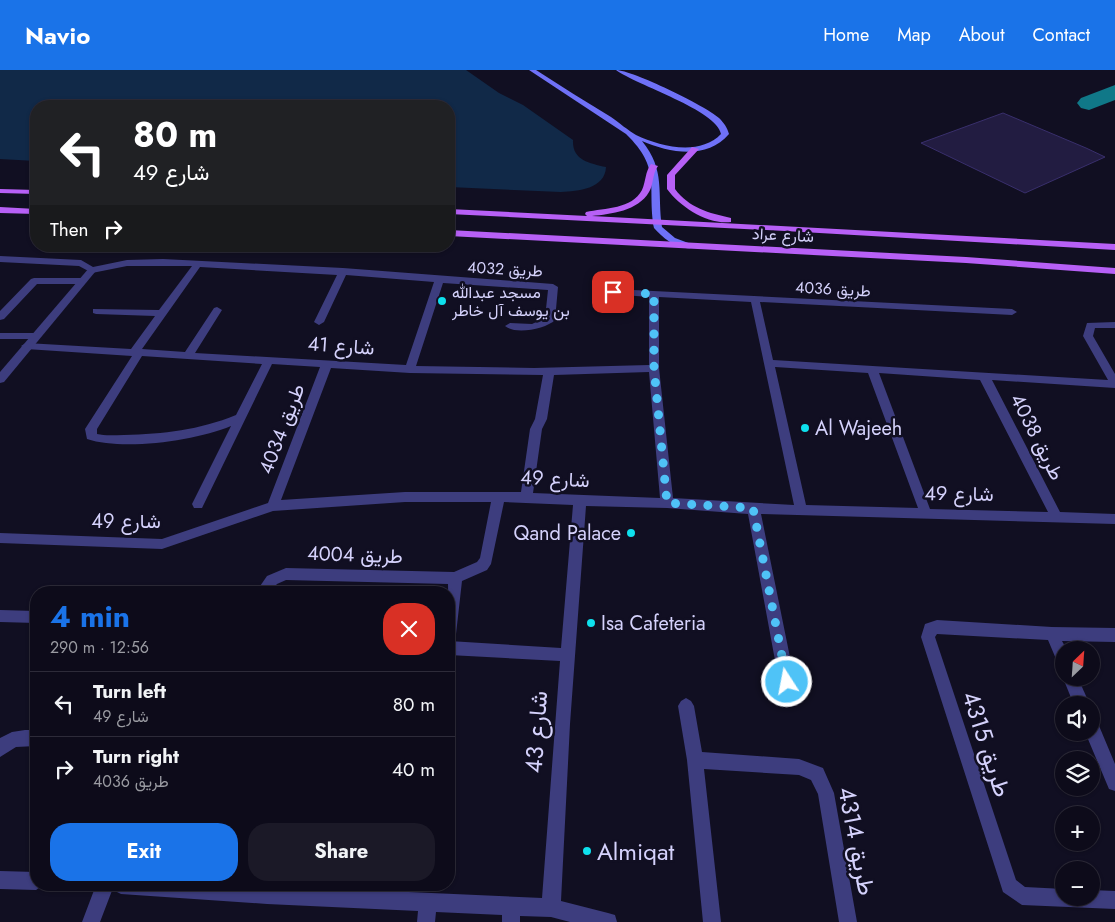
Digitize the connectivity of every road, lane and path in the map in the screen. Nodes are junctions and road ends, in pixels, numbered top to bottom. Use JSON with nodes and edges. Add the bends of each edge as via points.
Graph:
{"nodes":[{"id":1,"x":532,"y":70,"type":"edge"},
{"id":2,"x":619,"y":70,"type":"edge"},
{"id":3,"x":630,"y":70,"type":"edge"},
{"id":4,"x":654,"y":85,"type":"junction"},
{"id":5,"x":629,"y":132,"type":"junction"},
{"id":6,"x":695,"y":149,"type":"junction"},
{"id":7,"x":654,"y":166,"type":"junction"},
{"id":8,"x":0,"y":191,"type":"edge"},
{"id":9,"x":30,"y":192,"type":"edge"},
{"id":10,"x":0,"y":210,"type":"edge"},
{"id":11,"x":30,"y":212,"type":"edge"},
{"id":12,"x":455,"y":212,"type":"edge"},
{"id":13,"x":556,"y":218,"type":"junction"},
{"id":14,"x":657,"y":223,"type":"junction"},
{"id":15,"x":785,"y":228,"type":"junction"},
{"id":16,"x":455,"y":233,"type":"edge"},
{"id":17,"x":688,"y":246,"type":"junction"},
{"id":18,"x":1115,"y":247,"type":"edge"},
{"id":19,"x":0,"y":259,"type":"edge"},
{"id":20,"x":197,"y":265,"type":"junction"},
{"id":21,"x":92,"y":270,"type":"junction"},
{"id":22,"x":343,"y":271,"type":"junction"},
{"id":23,"x":1115,"y":271,"type":"edge"},
{"id":24,"x":439,"y":280,"type":"junction"},
{"id":25,"x":82,"y":281,"type":"junction"},
{"id":26,"x":613,"y":292,"type":"dead end"},
{"id":27,"x":654,"y":294,"type":"junction"},
{"id":28,"x":755,"y":300,"type":"junction"},
{"id":29,"x":217,"y":310,"type":"dead end"},
{"id":30,"x":96,"y":311,"type":"dead end"},
{"id":31,"x":1012,"y":312,"type":"dead end"},
{"id":32,"x":162,"y":313,"type":"junction"},
{"id":33,"x":0,"y":317,"type":"edge"},
{"id":34,"x":319,"y":322,"type":"dead end"},
{"id":35,"x":1115,"y":325,"type":"edge"},
{"id":36,"x":510,"y":326,"type":"dead end"},
{"id":37,"x":0,"y":336,"type":"edge"},
{"id":38,"x":34,"y":336,"type":"junction"},
{"id":39,"x":26,"y":346,"type":"junction"},
{"id":40,"x":137,"y":352,"type":"junction"},
{"id":41,"x":188,"y":355,"type":"junction"},
{"id":42,"x":269,"y":360,"type":"junction"},
{"id":43,"x":768,"y":363,"type":"junction"},
{"id":44,"x":327,"y":364,"type":"junction"},
{"id":45,"x":654,"y":368,"type":"junction"},
{"id":46,"x":410,"y":369,"type":"junction"},
{"id":47,"x":872,"y":369,"type":"junction"},
{"id":48,"x":549,"y":371,"type":"junction"},
{"id":49,"x":984,"y":376,"type":"junction"},
{"id":50,"x":0,"y":379,"type":"edge"},
{"id":51,"x":1115,"y":383,"type":"edge"},
{"id":52,"x":240,"y":418,"type":"junction"},
{"id":53,"x":526,"y":497,"type":"junction"},
{"id":54,"x":498,"y":498,"type":"junction"},
{"id":55,"x":580,"y":501,"type":"junction"},
{"id":56,"x":667,"y":503,"type":"junction"},
{"id":57,"x":198,"y":504,"type":"dead end"},
{"id":58,"x":273,"y":506,"type":"junction"},
{"id":59,"x":753,"y":508,"type":"junction"},
{"id":60,"x":802,"y":509,"type":"junction"},
{"id":61,"x":926,"y":514,"type":"junction"},
{"id":62,"x":1056,"y":516,"type":"junction"},
{"id":63,"x":1115,"y":519,"type":"edge"},
{"id":64,"x":0,"y":538,"type":"edge"},
{"id":65,"x":455,"y":578,"type":"junction"},
{"id":66,"x":265,"y":586,"type":"edge"},
{"id":67,"x":454,"y":586,"type":"edge"},
{"id":68,"x":0,"y":616,"type":"edge"},
{"id":69,"x":30,"y":617,"type":"edge"},
{"id":70,"x":1052,"y":634,"type":"junction"},
{"id":71,"x":1115,"y":634,"type":"edge"},
{"id":72,"x":1055,"y":641,"type":"edge"},
{"id":73,"x":455,"y":648,"type":"edge"},
{"id":74,"x":566,"y":655,"type":"junction"},
{"id":75,"x":787,"y":682,"type":"dead end"},
{"id":76,"x":686,"y":706,"type":"dead end"},
{"id":77,"x":30,"y":738,"type":"edge"},
{"id":78,"x":1097,"y":741,"type":"edge"},
{"id":79,"x":3,"y":745,"type":"edge"},
{"id":80,"x":695,"y":760,"type":"junction"},
{"id":81,"x":1115,"y":783,"type":"edge"},
{"id":82,"x":0,"y":880,"type":"edge"},
{"id":83,"x":30,"y":881,"type":"edge"},
{"id":84,"x":103,"y":891,"type":"edge"},
{"id":85,"x":323,"y":891,"type":"edge"},
{"id":86,"x":400,"y":893,"type":"edge"},
{"id":87,"x":1115,"y":900,"type":"edge"},
{"id":88,"x":428,"y":902,"type":"junction"},
{"id":89,"x":551,"y":908,"type":"junction"},
{"id":90,"x":511,"y":914,"type":"edge"},
{"id":91,"x":90,"y":922,"type":"edge"},
{"id":92,"x":426,"y":922,"type":"edge"},
{"id":93,"x":608,"y":922,"type":"edge"},
{"id":94,"x":712,"y":922,"type":"edge"},
{"id":95,"x":848,"y":922,"type":"edge"}],
"edges":[{"from":1,"to":5,"type":"main road"},
{"from":2,"to":4,"type":"main road"},
{"from":3,"to":4,"type":"main road"},
{"from":4,"to":6,"type":"main road","via":[[715,118],[724,128],[721,140]]},
{"from":5,"to":6,"type":"main road","via":[[664,147]]},
{"from":5,"to":7,"type":"main road","via":[[650,156]]},
{"from":6,"to":15,"type":"main road","via":[[671,175],[671,189],[684,204],[721,219]]},
{"from":7,"to":13,"type":"main road","via":[[645,192],[626,207]]},
{"from":7,"to":14,"type":"main road"},
{"from":8,"to":9,"type":"main road"},
{"from":10,"to":11,"type":"main road"},
{"from":12,"to":13,"type":"main road","name":"شارع عراد"},
{"from":13,"to":14,"type":"main road","name":"شارع عراد"},
{"from":14,"to":15,"type":"main road","name":"شارع عراد"},
{"from":14,"to":17,"type":"main road","via":[[666,237]]},
{"from":15,"to":18,"type":"main road","name":"شارع عراد"},
{"from":16,"to":17,"type":"main road","name":"شارع عراد"},
{"from":17,"to":23,"type":"main road","name":"شارع عراد"},
{"from":19,"to":21,"type":"street","via":[[81,263]]},
{"from":20,"to":21,"type":"street","name":"طريق 4032","via":[[132,263]]},
{"from":20,"to":22,"type":"street","name":"طريق 4032"},
{"from":20,"to":32,"type":"street"},
{"from":21,"to":25,"type":"street"},
{"from":22,"to":24,"type":"street","name":"طريق 4032"},
{"from":22,"to":34,"type":"street"},
{"from":24,"to":36,"type":"street","name":"طريق 4032","via":[[553,287],[550,320],[540,326]]},
{"from":24,"to":46,"type":"street","name":"طريق 4032"},
{"from":25,"to":33,"type":"street","via":[[34,281]]},
{"from":25,"to":38,"type":"street"},
{"from":26,"to":27,"type":"street","name":"طريق 4036"},
{"from":27,"to":28,"type":"street","name":"طريق 4036"},
{"from":27,"to":45,"type":"street"},
{"from":28,"to":31,"type":"street","name":"طريق 4036"},
{"from":28,"to":43,"type":"street"},
{"from":29,"to":41,"type":"street"},
{"from":30,"to":32,"type":"street"},
{"from":32,"to":40,"type":"street"},
{"from":35,"to":51,"type":"street","via":[[1091,325],[1088,336]]},
{"from":37,"to":38,"type":"street"},
{"from":38,"to":39,"type":"street"},
{"from":39,"to":40,"type":"street","name":"شارع 41"},
{"from":39,"to":50,"type":"street"},
{"from":40,"to":41,"type":"street","name":"شارع 41"},
{"from":40,"to":52,"type":"street","via":[[91,429],[91,436],[100,439],[179,438],[219,428]]},
{"from":41,"to":42,"type":"street","name":"شارع 41"},
{"from":42,"to":44,"type":"street","name":"شارع 41"},
{"from":42,"to":52,"type":"street"},
{"from":43,"to":47,"type":"street","name":"طريق 4038"},
{"from":43,"to":60,"type":"street"},
{"from":44,"to":46,"type":"street","name":"شارع 41"},
{"from":44,"to":58,"type":"street","name":"طريق 4034"},
{"from":45,"to":48,"type":"street","name":"شارع 41"},
{"from":45,"to":56,"type":"street"},
{"from":46,"to":48,"type":"street","name":"شارع 41"},
{"from":47,"to":49,"type":"street","name":"طريق 4038"},
{"from":47,"to":61,"type":"street"},
{"from":48,"to":53,"type":"street"},
{"from":49,"to":51,"type":"street","name":"طريق 4038"},
{"from":49,"to":62,"type":"street","name":"طريق 4038"},
{"from":52,"to":57,"type":"street"},
{"from":53,"to":54,"type":"street","name":"شارع 49"},
{"from":53,"to":55,"type":"street","name":"شارع 49"},
{"from":54,"to":58,"type":"street","name":"شارع 49","via":[[406,497]]},
{"from":54,"to":65,"type":"street","name":"طريق 4004","via":[[486,560],[482,566]]},
{"from":55,"to":56,"type":"street","name":"شارع 49"},
{"from":55,"to":74,"type":"street","name":"شارع 43"},
{"from":56,"to":59,"type":"street","name":"شارع 49"},
{"from":58,"to":64,"type":"street","name":"شارع 49","via":[[162,544]]},
{"from":59,"to":60,"type":"street","name":"شارع 49"},
{"from":59,"to":75,"type":"street"},
{"from":60,"to":61,"type":"street","name":"شارع 49"},
{"from":61,"to":62,"type":"street","name":"شارع 49"},
{"from":62,"to":63,"type":"street","name":"شارع 49"},
{"from":65,"to":66,"type":"street","name":"طريق 4004","via":[[286,574],[275,577]]},
{"from":65,"to":67,"type":"street"},
{"from":68,"to":69,"type":"street"},
{"from":70,"to":71,"type":"street","name":"طريق 4315"},
{"from":70,"to":72,"type":"street"},
{"from":70,"to":87,"type":"street","name":"طريق 4315","via":[[937,626],[930,629],[928,637],[1009,886],[1022,896]]},
{"from":73,"to":74,"type":"street"},
{"from":74,"to":89,"type":"street","name":"شارع 43"},
{"from":76,"to":80,"type":"street"},
{"from":77,"to":79,"type":"street","via":[[22,737]]},
{"from":78,"to":81,"type":"street"},
{"from":80,"to":94,"type":"street"},
{"from":80,"to":95,"type":"street","name":"طريق 4314","via":[[799,767],[818,774],[826,793]]},
{"from":82,"to":83,"type":"street"},
{"from":84,"to":91,"type":"street"},
{"from":85,"to":86,"type":"street"},
{"from":86,"to":88,"type":"street"},
{"from":88,"to":90,"type":"street"},
{"from":88,"to":92,"type":"street"},
{"from":89,"to":90,"type":"street"},
{"from":89,"to":93,"type":"street"}]}
